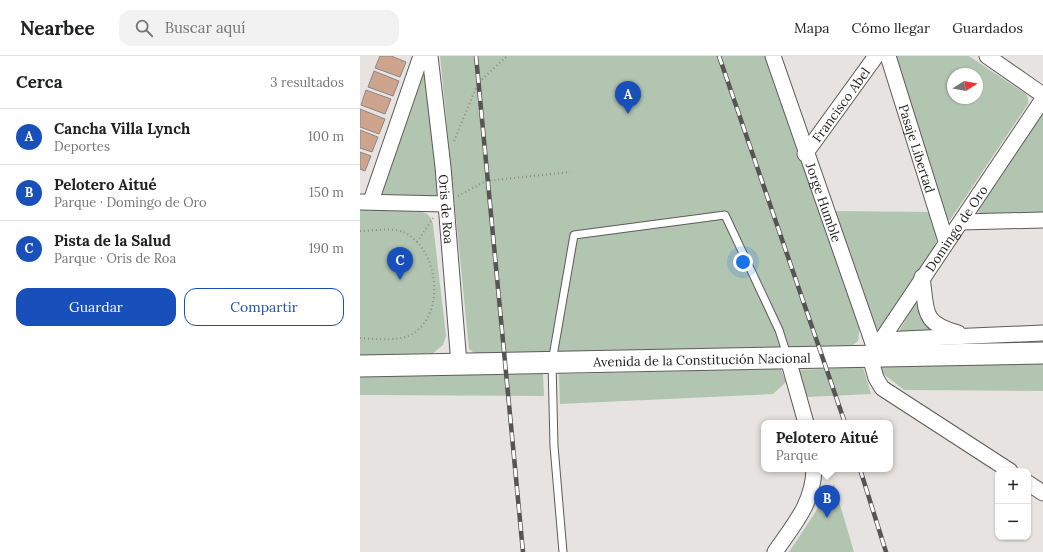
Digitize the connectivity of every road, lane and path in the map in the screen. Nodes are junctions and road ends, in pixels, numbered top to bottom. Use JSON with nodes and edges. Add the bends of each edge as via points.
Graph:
{"nodes":[{"id":1,"x":421,"y":56,"type":"edge"},
{"id":2,"x":430,"y":56,"type":"edge"},
{"id":3,"x":508,"y":56,"type":"edge"},
{"id":4,"x":773,"y":56,"type":"edge"},
{"id":5,"x":876,"y":56,"type":"edge"},
{"id":6,"x":888,"y":56,"type":"edge"},
{"id":7,"x":987,"y":56,"type":"edge"},
{"id":8,"x":1043,"y":95,"type":"edge"},
{"id":9,"x":1043,"y":100,"type":"edge"},
{"id":10,"x":805,"y":154,"type":"junction"},
{"id":11,"x":443,"y":166,"type":"junction"},
{"id":12,"x":570,"y":172,"type":"dead end"},
{"id":13,"x":366,"y":202,"type":"edge"},
{"id":14,"x":444,"y":204,"type":"junction"},
{"id":15,"x":1043,"y":220,"type":"edge"},
{"id":16,"x":961,"y":222,"type":"junction"},
{"id":17,"x":360,"y":231,"type":"edge"},
{"id":18,"x":946,"y":241,"type":"junction"},
{"id":19,"x":417,"y":242,"type":"junction"},
{"id":20,"x":922,"y":277,"type":"junction"},
{"id":21,"x":1043,"y":333,"type":"edge"},
{"id":22,"x":969,"y":336,"type":"junction"},
{"id":23,"x":360,"y":338,"type":"edge"},
{"id":24,"x":875,"y":349,"type":"junction"},
{"id":25,"x":1043,"y":353,"type":"edge"},
{"id":26,"x":788,"y":359,"type":"junction"},
{"id":27,"x":552,"y":362,"type":"junction"},
{"id":28,"x":458,"y":364,"type":"junction"},
{"id":29,"x":360,"y":366,"type":"edge"},
{"id":30,"x":805,"y":420,"type":"edge"},
{"id":31,"x":1005,"y":468,"type":"edge"},
{"id":32,"x":814,"y":472,"type":"edge"},
{"id":33,"x":1031,"y":485,"type":"edge"},
{"id":34,"x":1043,"y":493,"type":"edge"},
{"id":35,"x":563,"y":552,"type":"edge"},
{"id":36,"x":775,"y":552,"type":"edge"}],
"edges":[{"from":1,"to":13,"type":"street"},
{"from":2,"to":11,"type":"street","name":"Oris de Roa"},
{"from":3,"to":11,"type":"path","via":[[478,83]]},
{"from":4,"to":10,"type":"street","name":"Jorge Humble"},
{"from":5,"to":10,"type":"street","name":"Francisco Abel"},
{"from":6,"to":18,"type":"street","name":"Pasaje Libertad"},
{"from":7,"to":8,"type":"street"},
{"from":9,"to":16,"type":"street","name":"Domingo de Oro"},
{"from":10,"to":24,"type":"street","name":"Jorge Humble"},
{"from":11,"to":14,"type":"street","name":"Oris de Roa"},
{"from":12,"to":14,"type":"path","via":[[486,181]]},
{"from":13,"to":14,"type":"street"},
{"from":14,"to":19,"type":"path"},
{"from":14,"to":28,"type":"street","name":"Oris de Roa"},
{"from":15,"to":16,"type":"street"},
{"from":16,"to":18,"type":"street","name":"Domingo de Oro"},
{"from":17,"to":19,"type":"path","via":[[400,231]]},
{"from":18,"to":20,"type":"street","name":"Domingo de Oro"},
{"from":19,"to":23,"type":"path","via":[[422,246],[433,281],[432,310],[425,322],[414,333],[405,336],[386,339]]},
{"from":20,"to":22,"type":"street","via":[[928,316],[933,323],[940,328]]},
{"from":20,"to":24,"type":"street","name":"Domingo de Oro"},
{"from":21,"to":22,"type":"street","name":"Avenida de la Constitución Nacional"},
{"from":22,"to":24,"type":"street","name":"Avenida de la Constitución Nacional","via":[[905,340]]},
{"from":24,"to":25,"type":"main road","name":"Avenida de la Constitución Nacional"},
{"from":24,"to":26,"type":"main road","name":"Avenida de la Constitución Nacional"},
{"from":24,"to":31,"type":"street","name":"Jorge Humble","via":[[876,378],[882,388]]},
{"from":26,"to":27,"type":"main road","name":"Avenida de la Constitución Nacional"},
{"from":26,"to":27,"type":"lane","via":[[779,330],[725,215],[574,235]]},
{"from":26,"to":30,"type":"street"},
{"from":27,"to":28,"type":"main road","name":"Avenida de la Constitución Nacional"},
{"from":27,"to":35,"type":"lane","via":[[554,446]]},
{"from":28,"to":29,"type":"main road","name":"Avenida de la Constitución Nacional"},
{"from":32,"to":36,"type":"street","via":[[813,486],[806,505]]},
{"from":33,"to":34,"type":"street"}]}
